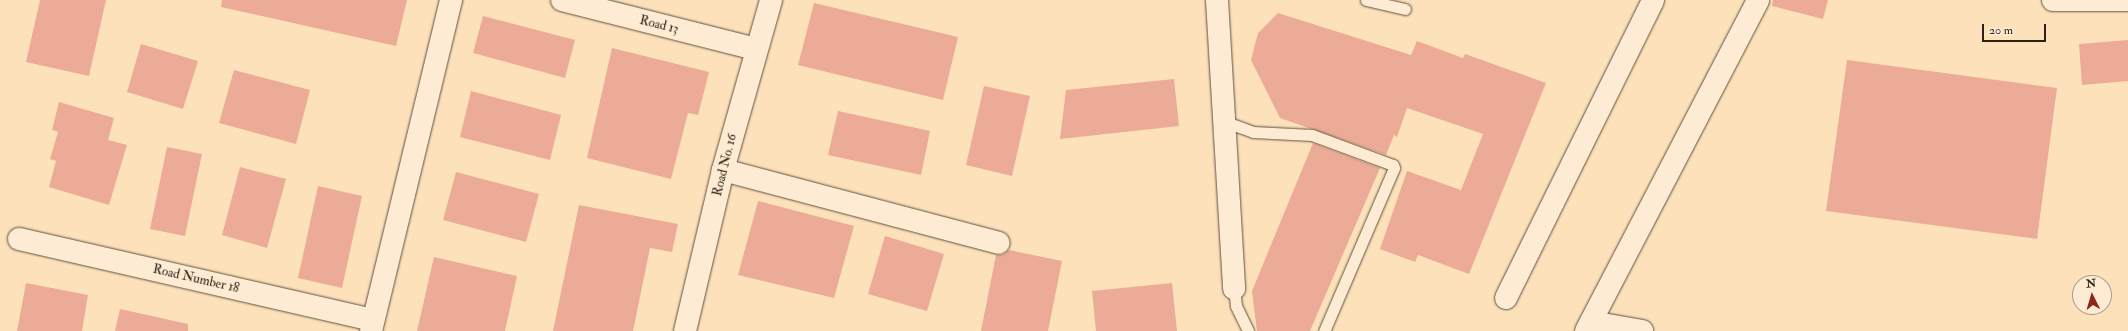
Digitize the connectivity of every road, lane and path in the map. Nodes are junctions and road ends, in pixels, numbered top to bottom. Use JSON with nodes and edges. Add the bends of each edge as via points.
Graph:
{"nodes":[{"id":1,"x":451,"y":0,"type":"edge"},
{"id":2,"x":562,"y":0,"type":"edge"},
{"id":3,"x":771,"y":0,"type":"edge"},
{"id":4,"x":1217,"y":0,"type":"edge"},
{"id":5,"x":1366,"y":0,"type":"edge"},
{"id":6,"x":1653,"y":0,"type":"edge"},
{"id":7,"x":1758,"y":0,"type":"edge"},
{"id":8,"x":2053,"y":0,"type":"edge"},
{"id":9,"x":2128,"y":0,"type":"edge"},
{"id":10,"x":1405,"y":9,"type":"dead end"},
{"id":11,"x":756,"y":49,"type":"junction"},
{"id":12,"x":1223,"y":121,"type":"junction"},
{"id":13,"x":723,"y":170,"type":"junction"},
{"id":14,"x":19,"y":239,"type":"dead end"},
{"id":15,"x":999,"y":243,"type":"dead end"},
{"id":16,"x":1234,"y":289,"type":"joint"},
{"id":17,"x":1506,"y":298,"type":"dead end"},
{"id":18,"x":372,"y":325,"type":"edge"},
{"id":19,"x":1588,"y":326,"type":"edge"},
{"id":20,"x":685,"y":331,"type":"edge"},
{"id":21,"x":1248,"y":331,"type":"edge"},
{"id":22,"x":1324,"y":331,"type":"edge"},
{"id":23,"x":1642,"y":331,"type":"edge"}],
"edges":[{"from":1,"to":18,"type":"street"},
{"from":2,"to":11,"type":"street","name":"Road 13"},
{"from":3,"to":11,"type":"street","name":"Road No. 16"},
{"from":4,"to":12,"type":"street"},
{"from":5,"to":10,"type":"lane"},
{"from":6,"to":17,"type":"street"},
{"from":7,"to":19,"type":"street"},
{"from":8,"to":9,"type":"street"},
{"from":11,"to":13,"type":"street","name":"Road No. 16"},
{"from":12,"to":16,"type":"street"},
{"from":12,"to":22,"type":"lane","via":[[1253,132],[1312,135],[1393,165],[1394,168]]},
{"from":13,"to":15,"type":"street"},
{"from":13,"to":20,"type":"street","name":"Road No. 16"},
{"from":14,"to":18,"type":"street","name":"Road Number 18"},
{"from":16,"to":21,"type":"lane","via":[[1236,306]]},
{"from":19,"to":23,"type":"street"}]}
